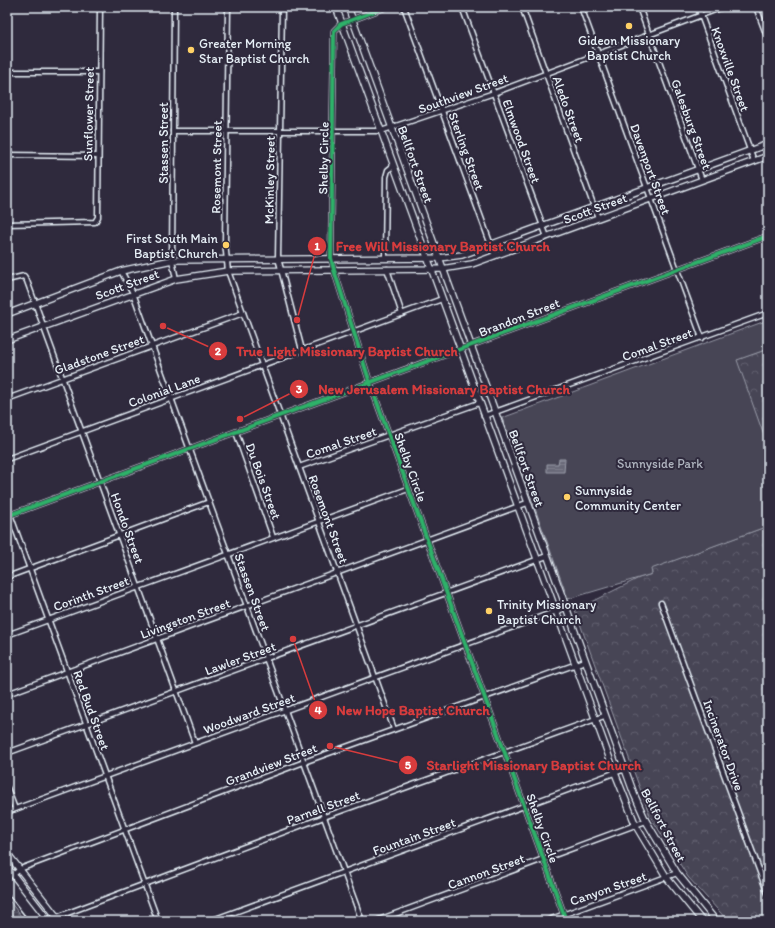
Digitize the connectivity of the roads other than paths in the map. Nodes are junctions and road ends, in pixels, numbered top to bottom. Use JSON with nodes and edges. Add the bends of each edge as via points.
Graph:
{"nodes":[{"id":1,"x":100,"y":7,"type":"edge"},
{"id":2,"x":174,"y":7,"type":"edge"},
{"id":3,"x":228,"y":7,"type":"edge"},
{"id":4,"x":282,"y":7,"type":"edge"},
{"id":5,"x":336,"y":7,"type":"edge"},
{"id":6,"x":348,"y":7,"type":"edge"},
{"id":7,"x":386,"y":7,"type":"edge"},
{"id":8,"x":404,"y":7,"type":"edge"},
{"id":9,"x":462,"y":7,"type":"edge"},
{"id":10,"x":522,"y":7,"type":"edge"},
{"id":11,"x":581,"y":7,"type":"edge"},
{"id":12,"x":639,"y":7,"type":"edge"},
{"id":13,"x":698,"y":7,"type":"edge"},
{"id":14,"x":723,"y":7,"type":"edge"},
{"id":15,"x":756,"y":7,"type":"edge"},
{"id":16,"x":701,"y":15,"type":"junction"},
{"id":17,"x":352,"y":20,"type":"junction"},
{"id":18,"x":341,"y":24,"type":"junction"},
{"id":19,"x":649,"y":34,"type":"junction"},
{"id":20,"x":768,"y":39,"type":"edge"},
{"id":21,"x":598,"y":54,"type":"junction"},
{"id":22,"x":7,"y":72,"type":"edge"},
{"id":23,"x":99,"y":72,"type":"junction"},
{"id":24,"x":372,"y":73,"type":"junction"},
{"id":25,"x":546,"y":73,"type":"junction"},
{"id":26,"x":361,"y":77,"type":"junction"},
{"id":27,"x":494,"y":93,"type":"junction"},
{"id":28,"x":441,"y":111,"type":"junction"},
{"id":29,"x":392,"y":128,"type":"junction"},
{"id":30,"x":173,"y":131,"type":"junction"},
{"id":31,"x":227,"y":131,"type":"junction"},
{"id":32,"x":381,"y":131,"type":"junction"},
{"id":33,"x":280,"y":132,"type":"junction"},
{"id":34,"x":333,"y":132,"type":"junction"},
{"id":35,"x":768,"y":144,"type":"edge"},
{"id":36,"x":750,"y":151,"type":"junction"},
{"id":37,"x":7,"y":155,"type":"edge"},
{"id":38,"x":98,"y":156,"type":"junction"},
{"id":39,"x":768,"y":156,"type":"edge"},
{"id":40,"x":754,"y":161,"type":"junction"},
{"id":41,"x":393,"y":166,"type":"junction"},
{"id":42,"x":698,"y":169,"type":"junction"},
{"id":43,"x":411,"y":180,"type":"junction"},
{"id":44,"x":702,"y":180,"type":"junction"},
{"id":45,"x":400,"y":184,"type":"junction"},
{"id":46,"x":647,"y":188,"type":"junction"},
{"id":47,"x":651,"y":199,"type":"junction"},
{"id":48,"x":595,"y":208,"type":"junction"},
{"id":49,"x":598,"y":218,"type":"junction"},
{"id":50,"x":7,"y":224,"type":"edge"},
{"id":51,"x":543,"y":226,"type":"junction"},
{"id":52,"x":768,"y":236,"type":"edge"},
{"id":53,"x":546,"y":237,"type":"junction"},
{"id":54,"x":491,"y":246,"type":"junction"},
{"id":55,"x":495,"y":256,"type":"junction"},
{"id":56,"x":226,"y":258,"type":"junction"},
{"id":57,"x":278,"y":258,"type":"junction"},
{"id":58,"x":331,"y":258,"type":"junction"},
{"id":59,"x":385,"y":258,"type":"junction"},
{"id":60,"x":427,"y":258,"type":"junction"},
{"id":61,"x":439,"y":258,"type":"junction"},
{"id":62,"x":172,"y":260,"type":"junction"},
{"id":63,"x":387,"y":269,"type":"junction"},
{"id":64,"x":431,"y":269,"type":"junction"},
{"id":65,"x":442,"y":269,"type":"junction"},
{"id":66,"x":677,"y":269,"type":"junction"},
{"id":67,"x":334,"y":270,"type":"junction"},
{"id":68,"x":121,"y":271,"type":"junction"},
{"id":69,"x":228,"y":271,"type":"junction"},
{"id":70,"x":282,"y":271,"type":"junction"},
{"id":71,"x":176,"y":279,"type":"junction"},
{"id":72,"x":7,"y":280,"type":"edge"},
{"id":73,"x":133,"y":293,"type":"junction"},
{"id":74,"x":442,"y":299,"type":"junction"},
{"id":75,"x":35,"y":304,"type":"junction"},
{"id":76,"x":243,"y":312,"type":"junction"},
{"id":77,"x":768,"y":313,"type":"edge"},
{"id":78,"x":7,"y":314,"type":"edge"},
{"id":79,"x":402,"y":314,"type":"junction"},
{"id":80,"x":44,"y":327,"type":"junction"},
{"id":81,"x":354,"y":332,"type":"junction"},
{"id":82,"x":702,"y":338,"type":"junction"},
{"id":83,"x":7,"y":340,"type":"edge"},
{"id":84,"x":152,"y":346,"type":"junction"},
{"id":85,"x":471,"y":346,"type":"junction"},
{"id":86,"x":302,"y":350,"type":"junction"},
{"id":87,"x":460,"y":350,"type":"junction"},
{"id":88,"x":262,"y":365,"type":"junction"},
{"id":89,"x":62,"y":378,"type":"junction"},
{"id":90,"x":370,"y":383,"type":"junction"},
{"id":91,"x":171,"y":398,"type":"junction"},
{"id":92,"x":7,"y":399,"type":"edge"},
{"id":93,"x":479,"y":403,"type":"junction"},
{"id":94,"x":495,"y":413,"type":"junction"},
{"id":95,"x":280,"y":416,"type":"junction"},
{"id":96,"x":484,"y":416,"type":"junction"},
{"id":97,"x":82,"y":431,"type":"junction"},
{"id":98,"x":236,"y":432,"type":"junction"},
{"id":99,"x":389,"y":436,"type":"junction"},
{"id":100,"x":190,"y":450,"type":"junction"},
{"id":101,"x":7,"y":459,"type":"edge"},
{"id":102,"x":299,"y":467,"type":"junction"},
{"id":103,"x":101,"y":483,"type":"junction"},
{"id":104,"x":408,"y":489,"type":"junction"},
{"id":105,"x":209,"y":502,"type":"junction"},
{"id":106,"x":528,"y":503,"type":"junction"},
{"id":107,"x":7,"y":506,"type":"edge"},
{"id":108,"x":517,"y":507,"type":"junction"},
{"id":109,"x":9,"y":516,"type":"edge"},
{"id":110,"x":318,"y":520,"type":"junction"},
{"id":111,"x":120,"y":535,"type":"junction"},
{"id":112,"x":273,"y":537,"type":"junction"},
{"id":113,"x":427,"y":540,"type":"junction"},
{"id":114,"x":228,"y":553,"type":"junction"},
{"id":115,"x":547,"y":556,"type":"junction"},
{"id":116,"x":536,"y":560,"type":"junction"},
{"id":117,"x":30,"y":569,"type":"junction"},
{"id":118,"x":338,"y":573,"type":"junction"},
{"id":119,"x":7,"y":577,"type":"edge"},
{"id":120,"x":138,"y":586,"type":"junction"},
{"id":121,"x":446,"y":592,"type":"junction"},
{"id":122,"x":661,"y":603,"type":"dead end"},
{"id":123,"x":247,"y":606,"type":"junction"},
{"id":124,"x":565,"y":608,"type":"junction"},
{"id":125,"x":555,"y":612,"type":"junction"},
{"id":126,"x":48,"y":620,"type":"junction"},
{"id":127,"x":356,"y":625,"type":"junction"},
{"id":128,"x":7,"y":635,"type":"edge"},
{"id":129,"x":157,"y":639,"type":"junction"},
{"id":130,"x":465,"y":644,"type":"junction"},
{"id":131,"x":266,"y":658,"type":"junction"},
{"id":132,"x":585,"y":661,"type":"junction"},
{"id":133,"x":574,"y":665,"type":"junction"},
{"id":134,"x":67,"y":672,"type":"junction"},
{"id":135,"x":376,"y":678,"type":"junction"},
{"id":136,"x":177,"y":692,"type":"junction"},
{"id":137,"x":7,"y":694,"type":"edge"},
{"id":138,"x":484,"y":698,"type":"junction"},
{"id":139,"x":285,"y":710,"type":"junction"},
{"id":140,"x":604,"y":716,"type":"junction"},
{"id":141,"x":594,"y":719,"type":"junction"},
{"id":142,"x":86,"y":724,"type":"junction"},
{"id":143,"x":394,"y":729,"type":"junction"},
{"id":144,"x":195,"y":743,"type":"junction"},
{"id":145,"x":504,"y":752,"type":"junction"},
{"id":146,"x":7,"y":753,"type":"edge"},
{"id":147,"x":304,"y":762,"type":"junction"},
{"id":148,"x":625,"y":770,"type":"junction"},
{"id":149,"x":615,"y":773,"type":"junction"},
{"id":150,"x":105,"y":776,"type":"junction"},
{"id":151,"x":7,"y":788,"type":"edge"},
{"id":152,"x":524,"y":807,"type":"junction"},
{"id":153,"x":14,"y":809,"type":"junction"},
{"id":154,"x":7,"y":812,"type":"edge"},
{"id":155,"x":324,"y":817,"type":"junction"},
{"id":156,"x":646,"y":821,"type":"junction"},
{"id":157,"x":636,"y":826,"type":"junction"},
{"id":158,"x":124,"y":829,"type":"junction"},
{"id":159,"x":7,"y":852,"type":"edge"},
{"id":160,"x":544,"y":860,"type":"junction"},
{"id":161,"x":7,"y":867,"type":"edge"},
{"id":162,"x":20,"y":869,"type":"junction"},
{"id":163,"x":344,"y":872,"type":"junction"},
{"id":164,"x":677,"y":873,"type":"junction"},
{"id":165,"x":13,"y":875,"type":"junction"},
{"id":166,"x":667,"y":878,"type":"junction"},
{"id":167,"x":144,"y":883,"type":"junction"},
{"id":168,"x":768,"y":894,"type":"edge"},
{"id":169,"x":564,"y":915,"type":"junction"},
{"id":170,"x":59,"y":919,"type":"edge"},
{"id":171,"x":50,"y":921,"type":"edge"},
{"id":172,"x":158,"y":921,"type":"edge"},
{"id":173,"x":210,"y":921,"type":"edge"},
{"id":174,"x":362,"y":921,"type":"edge"},
{"id":175,"x":376,"y":921,"type":"edge"},
{"id":176,"x":546,"y":921,"type":"edge"},
{"id":177,"x":702,"y":921,"type":"edge"},
{"id":178,"x":716,"y":921,"type":"edge"}],
"edges":[{"from":1,"to":23,"type":"street","name":"Sunflower Street"},
{"from":2,"to":30,"type":"street","name":"Stassen Street"},
{"from":3,"to":31,"type":"street","name":"Rosemont Street"},
{"from":4,"to":33,"type":"street","name":"McKinley Street"},
{"from":5,"to":18,"type":"main road","name":"Bellfort Street"},
{"from":6,"to":17,"type":"main road","name":"Bellfort Street"},
{"from":7,"to":17,"type":"street"},
{"from":8,"to":28,"type":"street","name":"Sterling Street"},
{"from":9,"to":27,"type":"street","name":"Elmwood Street"},
{"from":10,"to":25,"type":"street","name":"Aledo Street"},
{"from":11,"to":21,"type":"street","name":"Davenport Street"},
{"from":12,"to":19,"type":"street","name":"Galesburg Street"},
{"from":13,"to":16,"type":"street","name":"Knoxville Street"},
{"from":14,"to":16,"type":"street","name":"Southview Street"},
{"from":15,"to":20,"type":"street"},
{"from":16,"to":19,"type":"street","name":"Southview Street"},
{"from":16,"to":36,"type":"street","name":"Knoxville Street"},
{"from":17,"to":18,"type":"street"},
{"from":17,"to":24,"type":"main road","name":"Bellfort Street"},
{"from":18,"to":26,"type":"main road","name":"Bellfort Street"},
{"from":18,"to":34,"type":"street","name":"Shelby Circle","via":[[334,31]]},
{"from":19,"to":21,"type":"street","name":"Southview Street"},
{"from":19,"to":42,"type":"street","name":"Galesburg Street"},
{"from":21,"to":25,"type":"street","name":"Southview Street"},
{"from":21,"to":46,"type":"street","name":"Davenport Street"},
{"from":22,"to":23,"type":"street"},
{"from":23,"to":38,"type":"street","name":"Sunflower Street"},
{"from":24,"to":26,"type":"main road"},
{"from":24,"to":29,"type":"main road","name":"Bellfort Street"},
{"from":25,"to":27,"type":"street","name":"Southview Street"},
{"from":25,"to":48,"type":"street","name":"Aledo Street"},
{"from":26,"to":32,"type":"main road","name":"Bellfort Street"},
{"from":27,"to":28,"type":"street","name":"Southview Street"},
{"from":27,"to":51,"type":"street","name":"Elmwood Street"},
{"from":28,"to":29,"type":"street","name":"Southview Street"},
{"from":28,"to":54,"type":"street","name":"Sterling Street"},
{"from":29,"to":32,"type":"street","name":"Southview Street"},
{"from":29,"to":43,"type":"main road","name":"Bellfort Street"},
{"from":30,"to":31,"type":"street","name":"Southview Street"},
{"from":30,"to":62,"type":"street","name":"Stassen Street"},
{"from":31,"to":33,"type":"street","name":"Southview Street"},
{"from":31,"to":56,"type":"street","name":"Rosemont Street"},
{"from":32,"to":34,"type":"street","name":"Southview Street"},
{"from":32,"to":41,"type":"main road","name":"Bellfort Street"},
{"from":33,"to":34,"type":"street","name":"Southview Street"},
{"from":33,"to":57,"type":"street","name":"McKinley Street"},
{"from":34,"to":58,"type":"street","name":"Shelby Circle"},
{"from":35,"to":36,"type":"main road","name":"Scott Street"},
{"from":36,"to":40,"type":"street","name":"Knoxville Street"},
{"from":36,"to":42,"type":"main road","name":"Scott Street"},
{"from":37,"to":38,"type":"street"},
{"from":38,"to":50,"type":"street","name":"Sunflower Street","via":[[98,217],[95,222]]},
{"from":39,"to":40,"type":"main road","name":"Scott Street"},
{"from":40,"to":44,"type":"main road","name":"Scott Street"},
{"from":41,"to":45,"type":"main road","name":"Bellfort Street"},
{"from":41,"to":59,"type":"street","via":[[388,170],[386,177]]},
{"from":42,"to":44,"type":"street","name":"Galesburg Street"},
{"from":42,"to":46,"type":"main road","name":"Scott Street"},
{"from":43,"to":45,"type":"main road"},
{"from":43,"to":61,"type":"main road","name":"Bellfort Street"},
{"from":44,"to":47,"type":"main road","name":"Scott Street"},
{"from":45,"to":60,"type":"main road","name":"Bellfort Street"},
{"from":46,"to":47,"type":"street","name":"Davenport Street"},
{"from":46,"to":48,"type":"main road","name":"Scott Street"},
{"from":47,"to":49,"type":"main road","name":"Scott Street"},
{"from":47,"to":66,"type":"street","name":"Davenport Street"},
{"from":48,"to":49,"type":"street","name":"Aledo Street"},
{"from":48,"to":51,"type":"main road","name":"Scott Street"},
{"from":49,"to":53,"type":"main road","name":"Scott Street"},
{"from":51,"to":53,"type":"street","name":"Elmwood Street"},
{"from":51,"to":54,"type":"main road","name":"Scott Street"},
{"from":52,"to":66,"type":"street","name":"Brandon Street"},
{"from":53,"to":55,"type":"main road","name":"Scott Street"},
{"from":54,"to":55,"type":"street","name":"Sterling Street"},
{"from":54,"to":61,"type":"main road","name":"Scott Street","via":[[462,255]]},
{"from":55,"to":65,"type":"main road","name":"Scott Street","via":[[472,264]]},
{"from":56,"to":57,"type":"main road","name":"Scott Street"},
{"from":56,"to":62,"type":"main road","name":"Scott Street"},
{"from":56,"to":69,"type":"street","name":"Rosemont Street"},
{"from":57,"to":58,"type":"main road","name":"Scott Street"},
{"from":57,"to":70,"type":"street","name":"McKinley Street"},
{"from":58,"to":59,"type":"main road","name":"Scott Street"},
{"from":58,"to":67,"type":"street","name":"Shelby Circle"},
{"from":59,"to":60,"type":"main road","name":"Scott Street"},
{"from":60,"to":61,"type":"main road","name":"Scott Street"},
{"from":60,"to":64,"type":"main road","name":"Bellfort Street"},
{"from":61,"to":65,"type":"main road","name":"Bellfort Street"},
{"from":62,"to":68,"type":"main road","name":"Scott Street"},
{"from":62,"to":71,"type":"street","name":"Stassen Street"},
{"from":63,"to":64,"type":"main road","name":"Scott Street"},
{"from":63,"to":67,"type":"main road","name":"Scott Street"},
{"from":63,"to":79,"type":"street"},
{"from":64,"to":65,"type":"main road","name":"Scott Street"},
{"from":64,"to":74,"type":"main road","name":"Bellfort Street"},
{"from":65,"to":85,"type":"main road","name":"Bellfort Street"},
{"from":66,"to":82,"type":"street","name":"Davenport Street"},
{"from":66,"to":85,"type":"street","name":"Brandon Street"},
{"from":67,"to":70,"type":"main road","name":"Scott Street"},
{"from":67,"to":81,"type":"street","name":"Shelby Circle"},
{"from":68,"to":73,"type":"street","name":"Stassen Street"},
{"from":68,"to":75,"type":"main road","name":"Scott Street"},
{"from":69,"to":70,"type":"main road","name":"Scott Street"},
{"from":69,"to":71,"type":"main road","name":"Scott Street"},
{"from":69,"to":76,"type":"street","name":"Rosemont Street"},
{"from":70,"to":86,"type":"street","name":"McKinley Street"},
{"from":71,"to":73,"type":"main road","name":"Scott Street"},
{"from":72,"to":75,"type":"street","name":"Hondo Street","via":[[24,276]]},
{"from":73,"to":80,"type":"main road","name":"Scott Street"},
{"from":73,"to":84,"type":"street","name":"Stassen Street"},
{"from":74,"to":79,"type":"street","name":"Colonial Lane"},
{"from":74,"to":87,"type":"main road","name":"Bellfort Street"},
{"from":75,"to":78,"type":"main road","name":"Scott Street"},
{"from":75,"to":80,"type":"street","name":"Hondo Street"},
{"from":76,"to":84,"type":"street","name":"Gladstone Street"},
{"from":76,"to":88,"type":"street","name":"Rosemont Street"},
{"from":77,"to":82,"type":"street","name":"Comal Street"},
{"from":79,"to":81,"type":"street","name":"Colonial Lane"},
{"from":80,"to":83,"type":"main road","name":"Scott Street"},
{"from":80,"to":89,"type":"street","name":"Hondo Street"},
{"from":81,"to":86,"type":"street","name":"Colonial Lane"},
{"from":81,"to":90,"type":"street","name":"Shelby Circle"},
{"from":82,"to":94,"type":"street","name":"Comal Street"},
{"from":84,"to":89,"type":"street","name":"Gladstone Street"},
{"from":84,"to":91,"type":"street","name":"Stassen Street"},
{"from":85,"to":87,"type":"street","name":"Brandon Street"},
{"from":85,"to":94,"type":"main road","name":"Bellfort Street"},
{"from":86,"to":88,"type":"street","name":"Colonial Lane"},
{"from":87,"to":90,"type":"street","name":"Brandon Street"},
{"from":87,"to":93,"type":"main road","name":"Bellfort Street"},
{"from":88,"to":91,"type":"street","name":"Colonial Lane"},
{"from":88,"to":95,"type":"street","name":"Rosemont Street"},
{"from":89,"to":92,"type":"street","name":"Gladstone Street"},
{"from":89,"to":97,"type":"street","name":"Hondo Street"},
{"from":90,"to":95,"type":"street","name":"Brandon Street"},
{"from":90,"to":99,"type":"street","name":"Shelby Circle"},
{"from":91,"to":97,"type":"street","name":"Colonial Lane"},
{"from":91,"to":100,"type":"street","name":"Stassen Street"},
{"from":93,"to":96,"type":"main road","name":"Bellfort Street"},
{"from":93,"to":99,"type":"street","name":"Comal Street"},
{"from":94,"to":96,"type":"street","name":"Comal Street"},
{"from":94,"to":106,"type":"main road","name":"Bellfort Street"},
{"from":95,"to":98,"type":"street","name":"Brandon Street"},
{"from":95,"to":102,"type":"street","name":"Rosemont Street"},
{"from":96,"to":108,"type":"main road","name":"Bellfort Street"},
{"from":97,"to":101,"type":"street","name":"Colonial Lane"},
{"from":97,"to":103,"type":"street","name":"Hondo Street"},
{"from":98,"to":100,"type":"street","name":"Brandon Street"},
{"from":98,"to":112,"type":"street","name":"Du Bois Street"},
{"from":99,"to":102,"type":"street","name":"Comal Street"},
{"from":99,"to":104,"type":"street","name":"Shelby Circle"},
{"from":100,"to":103,"type":"street","name":"Brandon Street"},
{"from":100,"to":105,"type":"street","name":"Stassen Street"},
{"from":102,"to":110,"type":"street","name":"Rosemont Street"},
{"from":103,"to":109,"type":"street","name":"Brandon Street"},
{"from":103,"to":111,"type":"street","name":"Hondo Street"},
{"from":104,"to":110,"type":"street","name":"Corinth Street"},
{"from":104,"to":113,"type":"street","name":"Shelby Circle"},
{"from":105,"to":111,"type":"street"},
{"from":105,"to":114,"type":"street","name":"Stassen Street"},
{"from":106,"to":108,"type":"street","name":"Livingston Street"},
{"from":106,"to":115,"type":"main road","name":"Bellfort Street"},
{"from":107,"to":109,"type":"street","name":"Red Bud Street"},
{"from":108,"to":113,"type":"street","name":"Livingston Street"},
{"from":108,"to":116,"type":"main road","name":"Bellfort Street"},
{"from":109,"to":117,"type":"street","name":"Red Bud Street"},
{"from":110,"to":112,"type":"street","name":"Corinth Street"},
{"from":110,"to":118,"type":"street","name":"Rosemont Street"},
{"from":111,"to":117,"type":"street"},
{"from":111,"to":120,"type":"street","name":"Hondo Street"},
{"from":112,"to":114,"type":"street","name":"Corinth Street"},
{"from":113,"to":118,"type":"street","name":"Livingston Street"},
{"from":113,"to":121,"type":"street","name":"Shelby Circle"},
{"from":114,"to":120,"type":"street","name":"Corinth Street"},
{"from":114,"to":123,"type":"street","name":"Stassen Street"},
{"from":115,"to":116,"type":"street","name":"Lawler Street"},
{"from":115,"to":124,"type":"main road","name":"Bellfort Street"},
{"from":116,"to":121,"type":"street","name":"Lawler Street"},
{"from":116,"to":125,"type":"main road","name":"Bellfort Street"},
{"from":117,"to":119,"type":"street"},
{"from":117,"to":126,"type":"street","name":"Red Bud Street"},
{"from":118,"to":123,"type":"street","name":"Livingston Street"},
{"from":118,"to":127,"type":"street","name":"Rosemont Street"},
{"from":120,"to":126,"type":"street","name":"Corinth Street"},
{"from":120,"to":129,"type":"street","name":"Hondo Street"},
{"from":121,"to":127,"type":"street","name":"Lawler Street"},
{"from":121,"to":130,"type":"street","name":"Shelby Circle"},
{"from":122,"to":168,"type":"street","name":"Incinerator Drive"},
{"from":123,"to":129,"type":"street","name":"Livingston Street"},
{"from":123,"to":131,"type":"street","name":"Stassen Street"},
{"from":124,"to":125,"type":"street","name":"Woodward Street"},
{"from":124,"to":132,"type":"main road","name":"Bellfort Street"},
{"from":125,"to":130,"type":"street","name":"Woodward Street"},
{"from":125,"to":133,"type":"main road","name":"Bellfort Street"},
{"from":126,"to":128,"type":"street","name":"Corinth Street"},
{"from":126,"to":134,"type":"street","name":"Red Bud Street"},
{"from":127,"to":131,"type":"street","name":"Lawler Street"},
{"from":127,"to":135,"type":"street","name":"Rosemont Street"},
{"from":129,"to":134,"type":"street","name":"Livingston Street"},
{"from":129,"to":136,"type":"street","name":"Hondo Street"},
{"from":130,"to":135,"type":"street","name":"Woodward Street"},
{"from":130,"to":138,"type":"street","name":"Shelby Circle"},
{"from":131,"to":136,"type":"street","name":"Lawler Street"},
{"from":131,"to":139,"type":"street","name":"Stassen Street"},
{"from":132,"to":133,"type":"street","name":"Grandview Street"},
{"from":132,"to":140,"type":"main road","name":"Bellfort Street"},
{"from":133,"to":138,"type":"street","name":"Grandview Street"},
{"from":133,"to":141,"type":"main road","name":"Bellfort Street"},
{"from":134,"to":137,"type":"street","name":"Livingston Street"},
{"from":134,"to":142,"type":"street","name":"Red Bud Street"},
{"from":135,"to":139,"type":"street","name":"Woodward Street"},
{"from":135,"to":143,"type":"street","name":"Rosemont Street"},
{"from":136,"to":142,"type":"street","name":"Lawler Street"},
{"from":136,"to":144,"type":"street","name":"Hondo Street"},
{"from":138,"to":143,"type":"street","name":"Grandview Street"},
{"from":138,"to":145,"type":"street","name":"Shelby Circle"},
{"from":139,"to":144,"type":"street","name":"Woodward Street"},
{"from":139,"to":147,"type":"street","name":"Stassen Street"},
{"from":140,"to":141,"type":"street","name":"Parnell Street"},
{"from":140,"to":148,"type":"main road","name":"Bellfort Street"},
{"from":141,"to":145,"type":"street","name":"Parnell Street"},
{"from":141,"to":149,"type":"main road","name":"Bellfort Street"},
{"from":142,"to":146,"type":"street","name":"Lawler Street"},
{"from":142,"to":150,"type":"street","name":"Red Bud Street"},
{"from":143,"to":147,"type":"street","name":"Grandview Street"},
{"from":144,"to":150,"type":"street","name":"Woodward Street"},
{"from":145,"to":152,"type":"street","name":"Shelby Circle"},
{"from":145,"to":155,"type":"street","name":"Parnell Street"},
{"from":147,"to":155,"type":"street","name":"Stassen Street"},
{"from":147,"to":158,"type":"street","name":"Grandview Street"},
{"from":148,"to":149,"type":"street","name":"Fountain Street"},
{"from":148,"to":156,"type":"main road","name":"Bellfort Street"},
{"from":149,"to":152,"type":"street","name":"Fountain Street"},
{"from":149,"to":157,"type":"main road","name":"Bellfort Street"},
{"from":150,"to":153,"type":"street","name":"Woodward Street"},
{"from":150,"to":158,"type":"street","name":"Red Bud Street"},
{"from":151,"to":153,"type":"street"},
{"from":152,"to":160,"type":"street","name":"Shelby Circle"},
{"from":152,"to":163,"type":"street","name":"Fountain Street"},
{"from":153,"to":154,"type":"street","name":"Woodward Street"},
{"from":155,"to":163,"type":"street","name":"Stassen Street"},
{"from":155,"to":167,"type":"street","name":"Parnell Street"},
{"from":156,"to":157,"type":"street","name":"Cannon Street"},
{"from":156,"to":164,"type":"main road","name":"Bellfort Street"},
{"from":157,"to":160,"type":"street","name":"Cannon Street"},
{"from":157,"to":166,"type":"main road","name":"Bellfort Street"},
{"from":158,"to":162,"type":"street","name":"Grandview Street"},
{"from":158,"to":167,"type":"street","name":"Red Bud Street"},
{"from":159,"to":162,"type":"main road"},
{"from":160,"to":169,"type":"street","name":"Shelby Circle"},
{"from":160,"to":175,"type":"street","name":"Cannon Street"},
{"from":161,"to":165,"type":"main road"},
{"from":162,"to":165,"type":"street","name":"Grandview Street"},
{"from":162,"to":170,"type":"main road"},
{"from":163,"to":173,"type":"street","name":"Fountain Street"},
{"from":163,"to":174,"type":"street","name":"Stassen Street"},
{"from":164,"to":166,"type":"street","name":"Canyon Street"},
{"from":164,"to":178,"type":"main road","name":"Bellfort Street"},
{"from":165,"to":171,"type":"main road"},
{"from":166,"to":169,"type":"street","name":"Canyon Street"},
{"from":166,"to":177,"type":"main road","name":"Bellfort Street"},
{"from":167,"to":170,"type":"street","name":"Parnell Street"},
{"from":167,"to":172,"type":"street","name":"Red Bud Street"},
{"from":169,"to":176,"type":"street","name":"Canyon Street"},
{"from":170,"to":171,"type":"street","name":"Parnell Street"}]}
